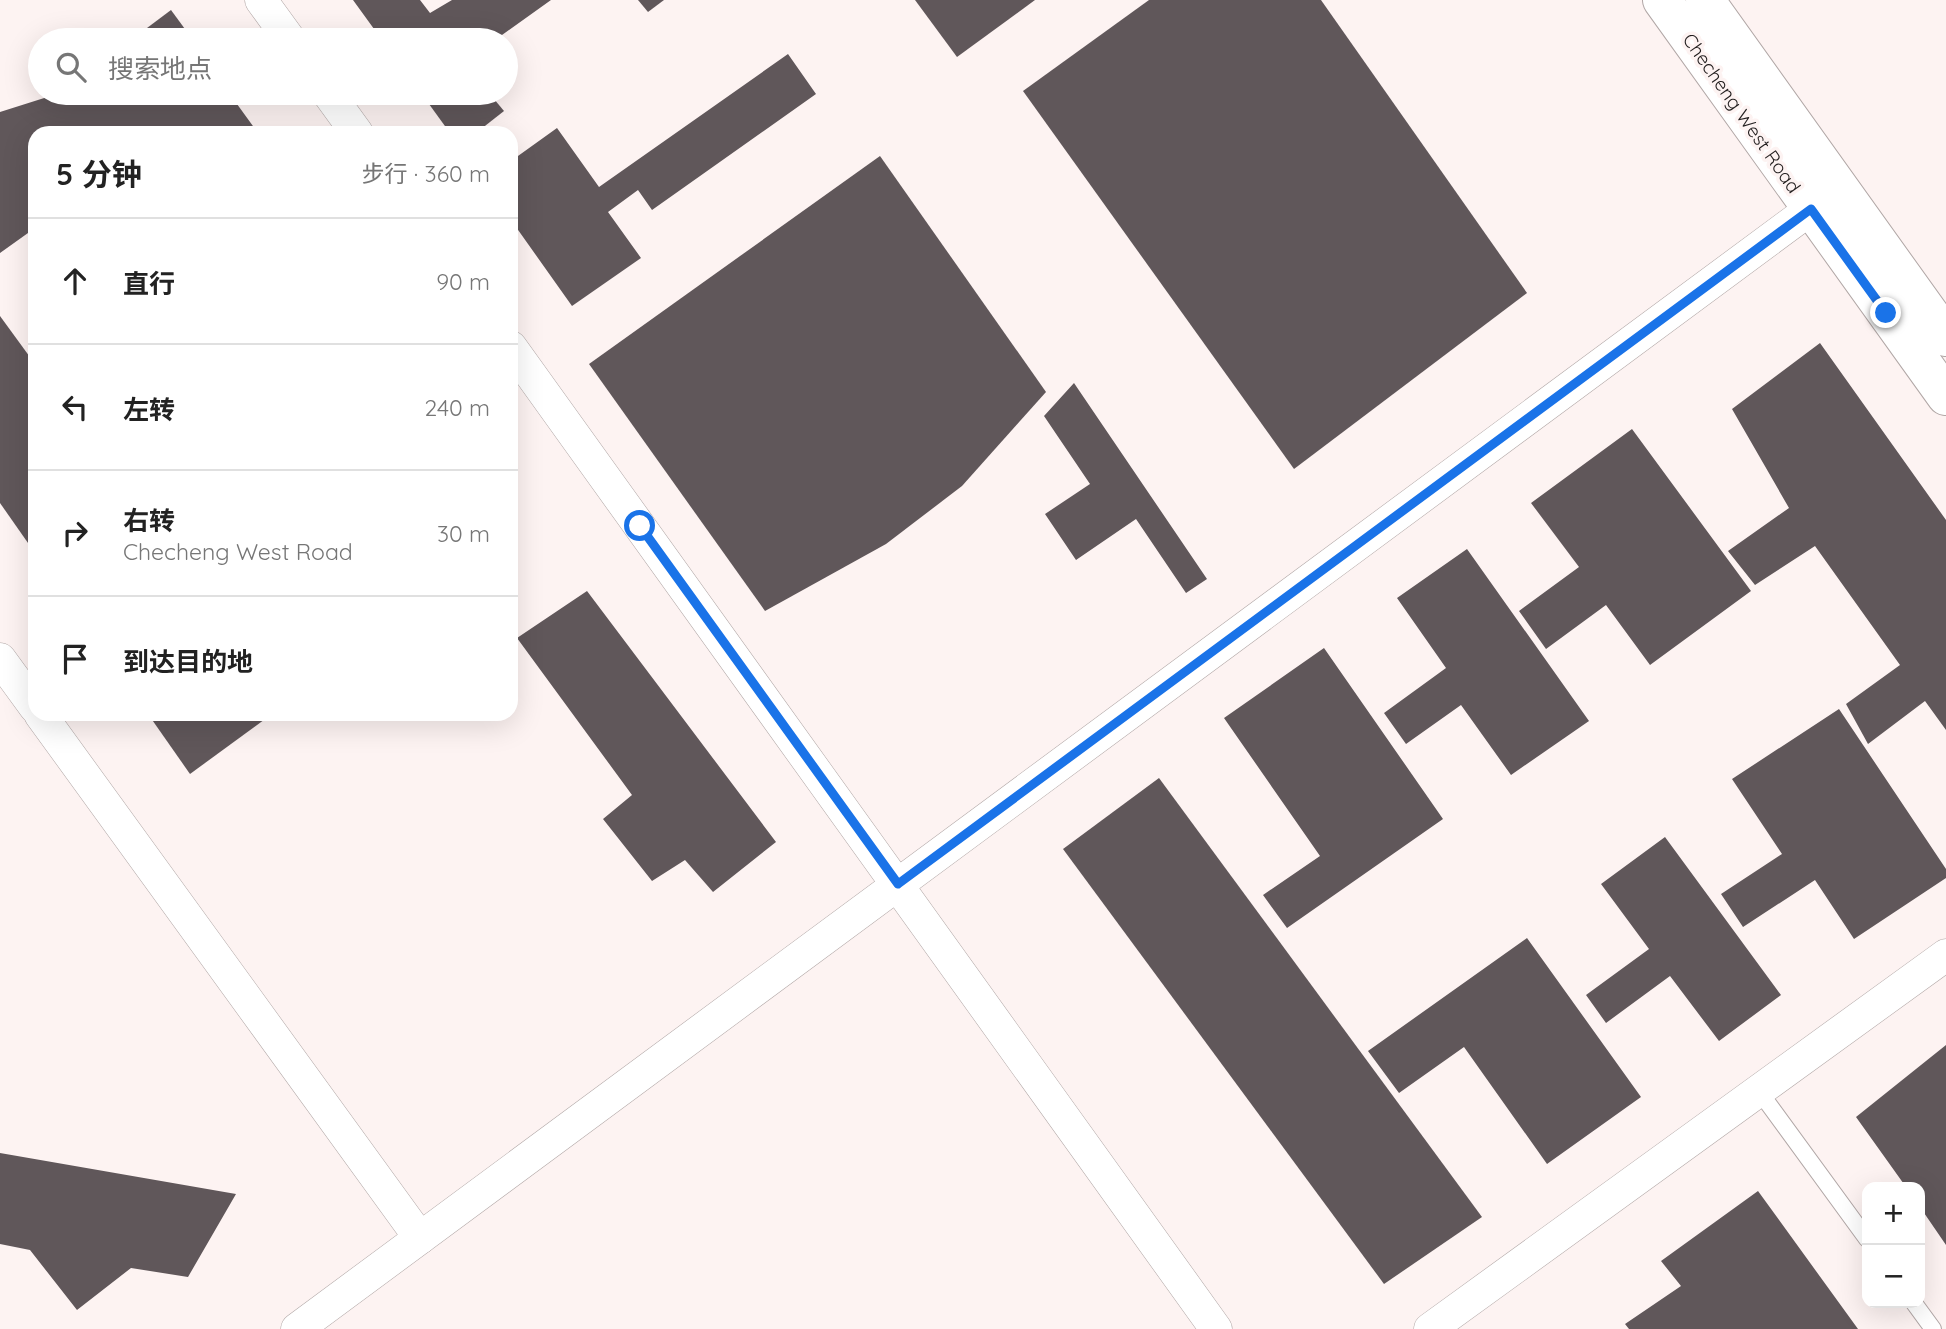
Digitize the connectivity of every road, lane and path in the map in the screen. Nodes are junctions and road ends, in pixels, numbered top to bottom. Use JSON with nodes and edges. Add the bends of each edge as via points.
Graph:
{"nodes":[{"id":1,"x":261,"y":0,"type":"edge"},
{"id":2,"x":1662,"y":0,"type":"edge"},
{"id":3,"x":1705,"y":0,"type":"edge"},
{"id":4,"x":281,"y":28,"type":"edge"},
{"id":5,"x":337,"y":105,"type":"edge"},
{"id":6,"x":352,"y":126,"type":"edge"},
{"id":7,"x":1824,"y":199,"type":"junction"},
{"id":8,"x":1946,"y":337,"type":"edge"},
{"id":9,"x":518,"y":357,"type":"edge"},
{"id":10,"x":1946,"y":396,"type":"edge"},
{"id":11,"x":0,"y":659,"type":"edge"},
{"id":12,"x":28,"y":697,"type":"edge"},
{"id":13,"x":45,"y":721,"type":"edge"},
{"id":14,"x":898,"y":884,"type":"junction"},
{"id":15,"x":1946,"y":955,"type":"edge"},
{"id":16,"x":1759,"y":1091,"type":"junction"},
{"id":17,"x":1862,"y":1232,"type":"edge"},
{"id":18,"x":421,"y":1238,"type":"junction"},
{"id":19,"x":1918,"y":1308,"type":"edge"},
{"id":20,"x":297,"y":1329,"type":"edge"},
{"id":21,"x":1216,"y":1329,"type":"edge"},
{"id":22,"x":1430,"y":1329,"type":"edge"},
{"id":23,"x":1933,"y":1329,"type":"edge"}],
"edges":[{"from":1,"to":4,"type":"street"},
{"from":2,"to":7,"type":"main road","name":"Checheng West Road"},
{"from":3,"to":7,"type":"main road","name":"Checheng West Road"},
{"from":5,"to":6,"type":"street"},
{"from":7,"to":8,"type":"main road","name":"Checheng West Road"},
{"from":7,"to":10,"type":"main road","name":"Checheng West Road"},
{"from":7,"to":14,"type":"street"},
{"from":9,"to":14,"type":"street"},
{"from":11,"to":12,"type":"street"},
{"from":13,"to":18,"type":"street"},
{"from":14,"to":18,"type":"street"},
{"from":14,"to":21,"type":"street"},
{"from":15,"to":16,"type":"street"},
{"from":16,"to":17,"type":"lane"},
{"from":16,"to":22,"type":"street"},
{"from":18,"to":20,"type":"street"},
{"from":19,"to":23,"type":"lane"}]}
